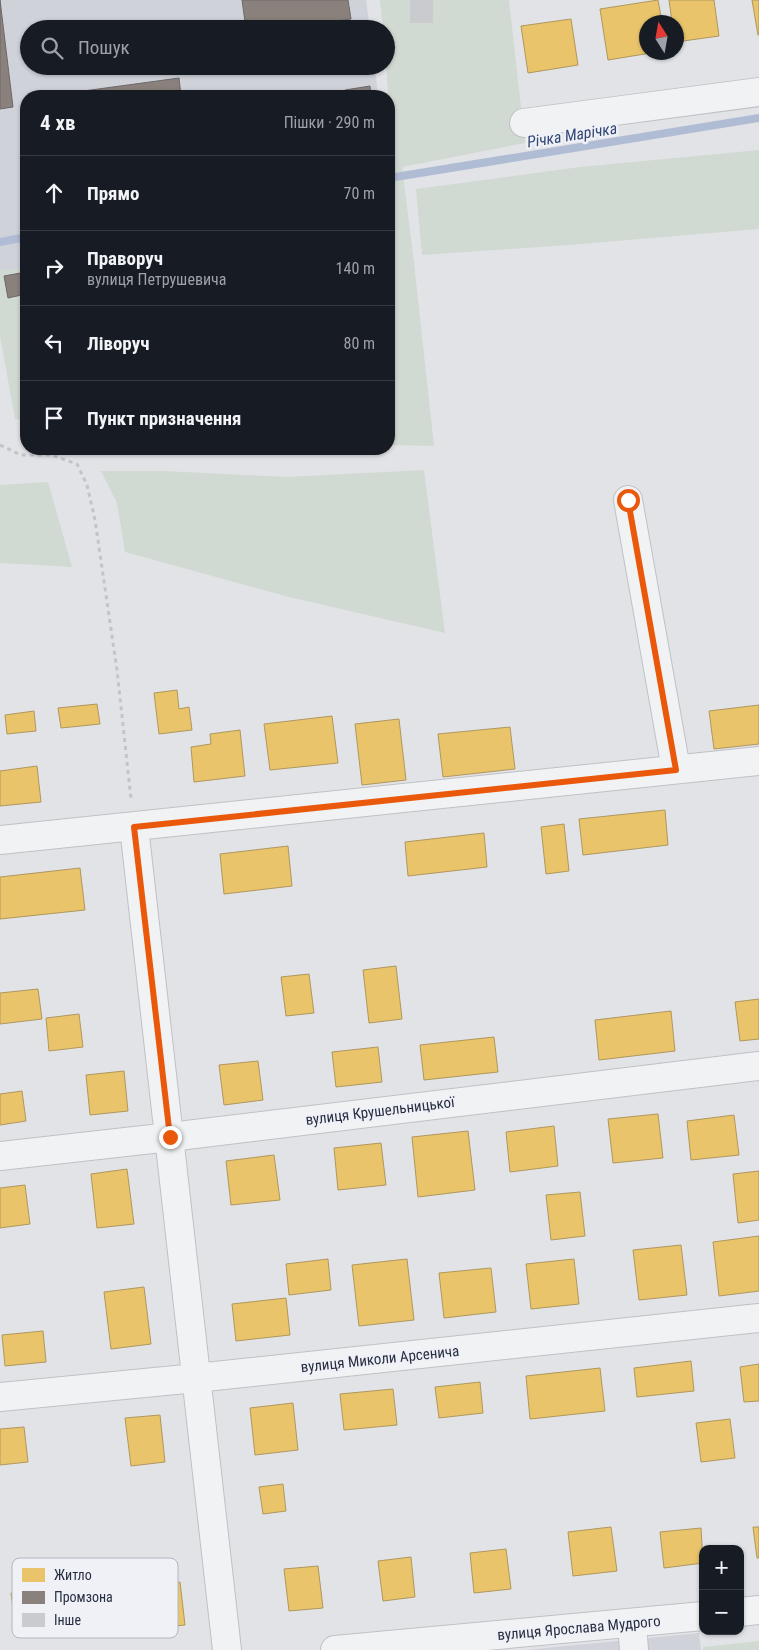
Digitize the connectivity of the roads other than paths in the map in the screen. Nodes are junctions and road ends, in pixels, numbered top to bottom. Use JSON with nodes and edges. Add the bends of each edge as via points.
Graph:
{"nodes":[{"id":1,"x":759,"y":92,"type":"edge"},
{"id":2,"x":524,"y":123,"type":"dead end"},
{"id":3,"x":628,"y":500,"type":"dead end"},
{"id":4,"x":759,"y":761,"type":"edge"},
{"id":5,"x":676,"y":770,"type":"junction"},
{"id":6,"x":134,"y":827,"type":"junction"},
{"id":7,"x":0,"y":840,"type":"edge"},
{"id":8,"x":759,"y":1066,"type":"edge"},
{"id":9,"x":170,"y":1137,"type":"junction"},
{"id":10,"x":0,"y":1156,"type":"edge"},
{"id":11,"x":759,"y":1318,"type":"edge"},
{"id":12,"x":196,"y":1378,"type":"junction"},
{"id":13,"x":0,"y":1397,"type":"edge"},
{"id":14,"x":759,"y":1610,"type":"edge"},
{"id":15,"x":744,"y":1612,"type":"edge"},
{"id":16,"x":699,"y":1616,"type":"edge"},
{"id":17,"x":632,"y":1623,"type":"junction"},
{"id":18,"x":227,"y":1650,"type":"edge"},
{"id":19,"x":336,"y":1650,"type":"edge"},
{"id":20,"x":634,"y":1650,"type":"edge"}],
"edges":[{"from":1,"to":2,"type":"street"},
{"from":3,"to":5,"type":"street"},
{"from":4,"to":5,"type":"street"},
{"from":5,"to":6,"type":"street"},
{"from":6,"to":7,"type":"street"},
{"from":6,"to":9,"type":"street"},
{"from":8,"to":9,"type":"street","name":"вулиця Крушельницької"},
{"from":9,"to":10,"type":"street","name":"вулиця Крушельницької"},
{"from":9,"to":12,"type":"street"},
{"from":11,"to":12,"type":"street","name":"вулиця Миколи Арсенича"},
{"from":12,"to":13,"type":"street","name":"вулиця Миколи Арсенича"},
{"from":12,"to":18,"type":"street"},
{"from":14,"to":15,"type":"street"},
{"from":16,"to":17,"type":"street","name":"вулиця Ярослава Мудрого"},
{"from":17,"to":19,"type":"street","name":"вулиця Ярослава Мудрого"},
{"from":17,"to":20,"type":"street"}]}
